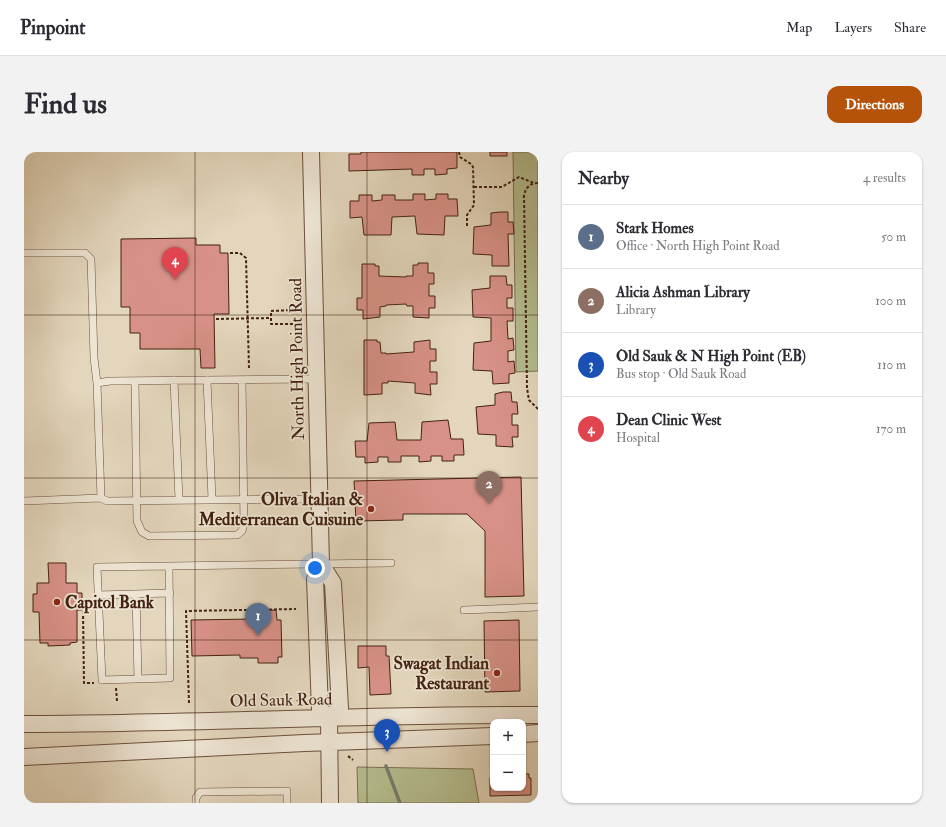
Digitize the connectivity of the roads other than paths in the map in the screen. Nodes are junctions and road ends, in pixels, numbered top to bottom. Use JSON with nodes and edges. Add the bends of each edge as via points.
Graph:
{"nodes":[{"id":1,"x":311,"y":152,"type":"edge"},
{"id":2,"x":24,"y":253,"type":"edge"},
{"id":3,"x":317,"y":379,"type":"junction"},
{"id":4,"x":174,"y":380,"type":"junction"},
{"id":5,"x":207,"y":380,"type":"junction"},
{"id":6,"x":242,"y":380,"type":"junction"},
{"id":7,"x":135,"y":381,"type":"junction"},
{"id":8,"x":97,"y":383,"type":"junction"},
{"id":9,"x":101,"y":498,"type":"junction"},
{"id":10,"x":212,"y":499,"type":"junction"},
{"id":11,"x":242,"y":499,"type":"junction"},
{"id":12,"x":319,"y":499,"type":"junction"},
{"id":13,"x":137,"y":500,"type":"junction"},
{"id":14,"x":179,"y":500,"type":"junction"},
{"id":15,"x":24,"y":501,"type":"edge"},
{"id":16,"x":391,"y":563,"type":"dead end"},
{"id":17,"x":321,"y":564,"type":"junction"},
{"id":18,"x":169,"y":566,"type":"junction"},
{"id":19,"x":170,"y":593,"type":"junction"},
{"id":20,"x":136,"y":594,"type":"junction"},
{"id":21,"x":98,"y":595,"type":"junction"},
{"id":22,"x":538,"y":607,"type":"edge"},
{"id":23,"x":464,"y":610,"type":"dead end"},
{"id":24,"x":138,"y":679,"type":"junction"},
{"id":25,"x":538,"y":715,"type":"edge"},
{"id":26,"x":329,"y":718,"type":"junction"},
{"id":27,"x":24,"y":724,"type":"edge"},
{"id":28,"x":538,"y":733,"type":"edge"},
{"id":29,"x":526,"y":734,"type":"edge"},
{"id":30,"x":490,"y":736,"type":"edge"},
{"id":31,"x":330,"y":742,"type":"junction"},
{"id":32,"x":24,"y":757,"type":"edge"},
{"id":33,"x":196,"y":803,"type":"edge"},
{"id":34,"x":287,"y":803,"type":"edge"},
{"id":35,"x":330,"y":803,"type":"edge"}],
"edges":[{"from":1,"to":3,"type":"street","name":"North High Point Road"},
{"from":2,"to":8,"type":"lane","via":[[85,253],[91,259]]},
{"from":3,"to":6,"type":"lane"},
{"from":3,"to":12,"type":"street","name":"North High Point Road"},
{"from":4,"to":5,"type":"lane"},
{"from":4,"to":7,"type":"lane"},
{"from":4,"to":14,"type":"lane"},
{"from":5,"to":6,"type":"lane"},
{"from":5,"to":10,"type":"lane"},
{"from":6,"to":11,"type":"lane"},
{"from":7,"to":8,"type":"lane"},
{"from":7,"to":13,"type":"lane"},
{"from":8,"to":9,"type":"lane"},
{"from":9,"to":13,"type":"lane","via":[[107,501]]},
{"from":9,"to":15,"type":"lane"},
{"from":10,"to":11,"type":"lane"},
{"from":10,"to":14,"type":"lane"},
{"from":11,"to":12,"type":"lane"},
{"from":11,"to":13,"type":"lane","via":[[244,524],[242,531],[237,535],[149,536],[138,527]]},
{"from":12,"to":17,"type":"street","name":"North High Point Road"},
{"from":13,"to":14,"type":"lane"},
{"from":16,"to":17,"type":"lane"},
{"from":17,"to":18,"type":"lane"},
{"from":17,"to":26,"type":"street","name":"North High Point Road","via":[[315,579],[319,704],[320,710]]},
{"from":18,"to":19,"type":"lane"},
{"from":18,"to":21,"type":"lane","via":[[97,566]]},
{"from":19,"to":20,"type":"lane"},
{"from":19,"to":24,"type":"lane","via":[[170,678]]},
{"from":20,"to":21,"type":"lane"},
{"from":20,"to":24,"type":"lane"},
{"from":21,"to":24,"type":"lane","via":[[102,680]]},
{"from":22,"to":23,"type":"lane"},
{"from":25,"to":26,"type":"street","name":"Old Sauk Road"},
{"from":26,"to":27,"type":"street","name":"Old Sauk Road"},
{"from":26,"to":31,"type":"street","name":"North High Point Road"},
{"from":28,"to":29,"type":"street"},
{"from":30,"to":31,"type":"street"},
{"from":31,"to":32,"type":"street"},
{"from":31,"to":35,"type":"street","name":"North High Point Road"},
{"from":33,"to":34,"type":"lane","via":[[200,792],[287,791]]}]}
